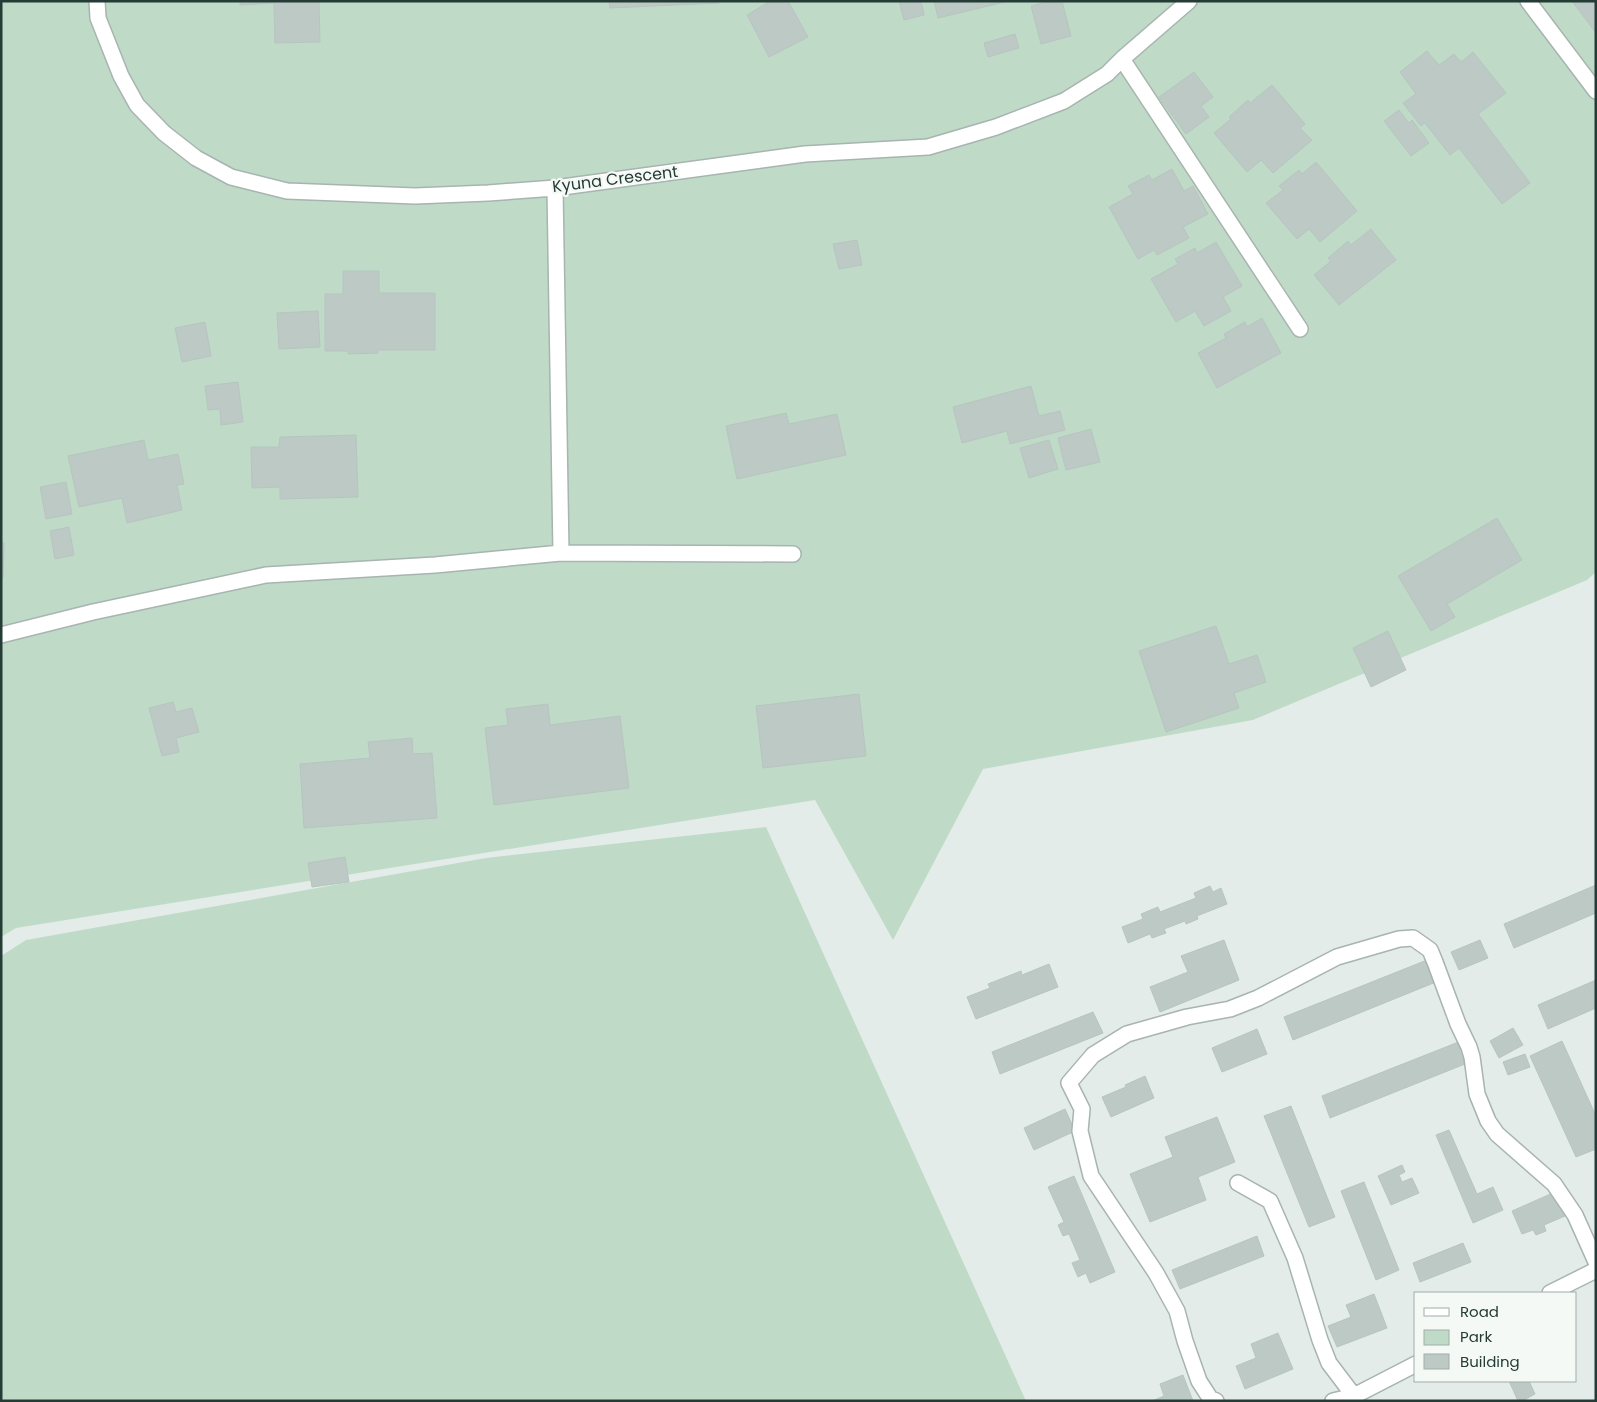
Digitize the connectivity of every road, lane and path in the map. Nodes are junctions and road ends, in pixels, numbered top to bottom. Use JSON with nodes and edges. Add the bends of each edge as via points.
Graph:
{"nodes":[{"id":1,"x":97,"y":1,"type":"edge"},
{"id":2,"x":1528,"y":1,"type":"edge"},
{"id":3,"x":1186,"y":2,"type":"edge"},
{"id":4,"x":1122,"y":59,"type":"junction"},
{"id":5,"x":1596,"y":91,"type":"edge"},
{"id":6,"x":555,"y":188,"type":"junction"},
{"id":7,"x":1300,"y":329,"type":"dead end"},
{"id":8,"x":561,"y":553,"type":"junction"},
{"id":9,"x":793,"y":554,"type":"dead end"},
{"id":10,"x":1,"y":635,"type":"edge"},
{"id":11,"x":1238,"y":1183,"type":"dead end"},
{"id":12,"x":1596,"y":1262,"type":"edge"},
{"id":13,"x":1596,"y":1270,"type":"edge"},
{"id":14,"x":1552,"y":1292,"type":"edge"},
{"id":15,"x":1414,"y":1365,"type":"edge"},
{"id":16,"x":1354,"y":1396,"type":"junction"},
{"id":17,"x":1216,"y":1401,"type":"edge"},
{"id":18,"x":1333,"y":1401,"type":"edge"}],
"edges":[{"from":1,"to":6,"type":"street","name":"Kyuna Crescent","via":[[98,18],[121,76],[137,105],[164,133],[196,158],[231,177],[287,191],[338,194],[415,196]]},
{"from":2,"to":5,"type":"street"},
{"from":3,"to":4,"type":"street","name":"Kyuna Crescent"},
{"from":4,"to":6,"type":"street","name":"Kyuna Crescent","via":[[1107,74],[1064,101],[928,146],[805,154]]},
{"from":4,"to":7,"type":"street"},
{"from":6,"to":8,"type":"street"},
{"from":8,"to":9,"type":"street"},
{"from":8,"to":10,"type":"street","via":[[435,565],[266,575]]},
{"from":11,"to":16,"type":"street","via":[[1270,1201],[1295,1258],[1329,1363]]},
{"from":12,"to":17,"type":"street","via":[[1575,1215],[1554,1184],[1497,1134],[1488,1121],[1477,1094],[1469,1047],[1430,950],[1413,938],[1399,939],[1337,957],[1230,1009],[1187,1016],[1127,1034],[1094,1055],[1069,1083],[1082,1109],[1080,1131],[1091,1176],[1156,1273],[1177,1311],[1199,1381],[1210,1398]]},
{"from":13,"to":14,"type":"street"},
{"from":15,"to":16,"type":"street"},
{"from":16,"to":18,"type":"street"}]}
